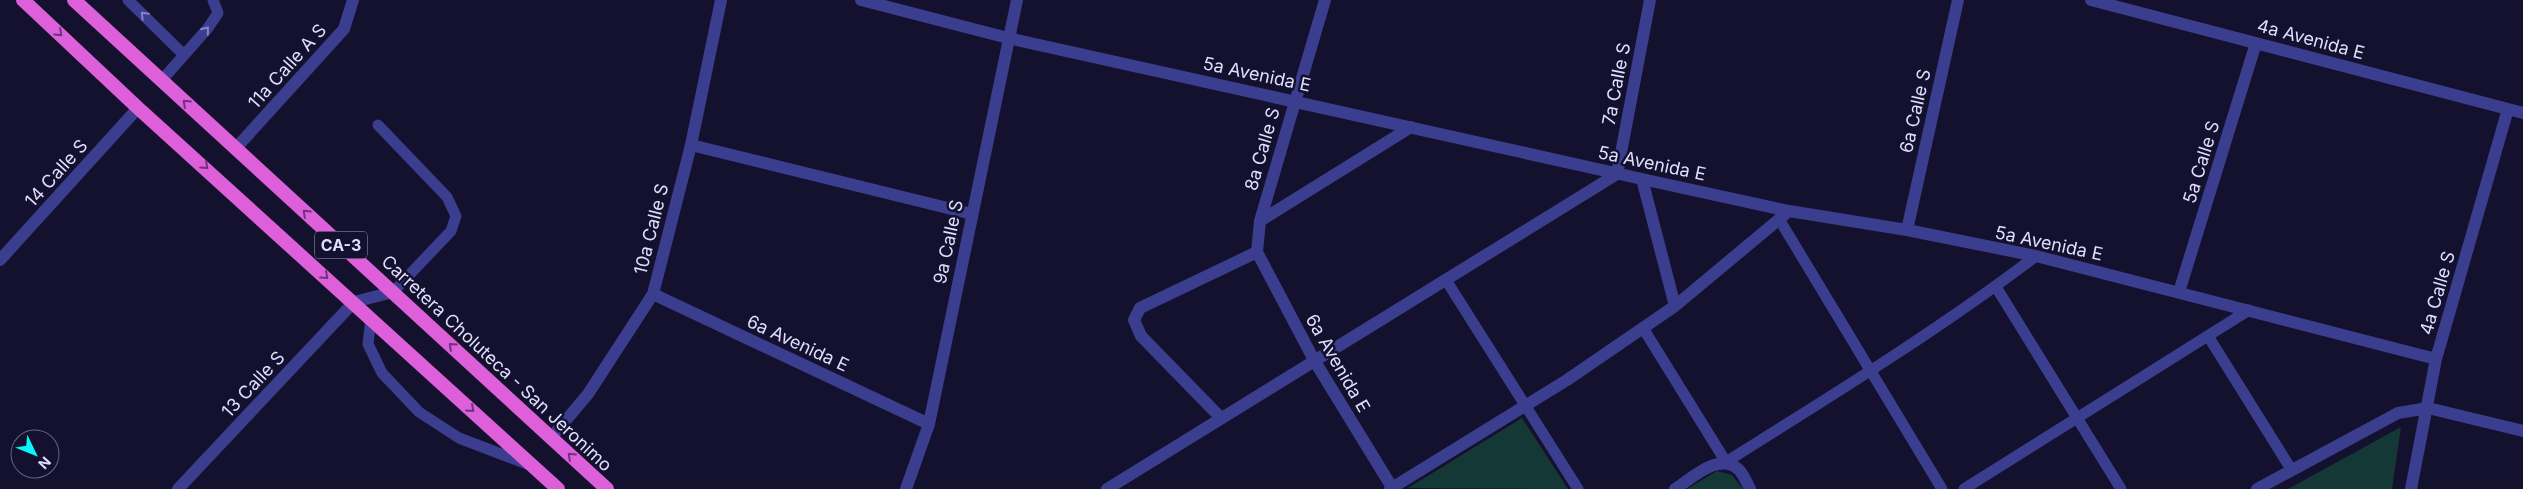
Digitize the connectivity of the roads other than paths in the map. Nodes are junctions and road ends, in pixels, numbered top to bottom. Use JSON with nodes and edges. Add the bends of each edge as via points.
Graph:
{"nodes":[{"id":1,"x":23,"y":0,"type":"edge"},
{"id":2,"x":74,"y":0,"type":"edge"},
{"id":3,"x":128,"y":0,"type":"edge"},
{"id":4,"x":213,"y":0,"type":"edge"},
{"id":5,"x":353,"y":0,"type":"edge"},
{"id":6,"x":721,"y":0,"type":"edge"},
{"id":7,"x":861,"y":0,"type":"edge"},
{"id":8,"x":1017,"y":0,"type":"edge"},
{"id":9,"x":1324,"y":0,"type":"edge"},
{"id":10,"x":1650,"y":0,"type":"edge"},
{"id":11,"x":1958,"y":0,"type":"edge"},
{"id":12,"x":2091,"y":0,"type":"edge"},
{"id":13,"x":1008,"y":38,"type":"junction"},
{"id":14,"x":2256,"y":43,"type":"junction"},
{"id":15,"x":184,"y":55,"type":"junction"},
{"id":16,"x":162,"y":80,"type":"junction"},
{"id":17,"x":1294,"y":100,"type":"junction"},
{"id":18,"x":138,"y":108,"type":"junction"},
{"id":19,"x":2508,"y":109,"type":"junction"},
{"id":20,"x":2523,"y":113,"type":"edge"},
{"id":21,"x":378,"y":125,"type":"dead end"},
{"id":22,"x":1411,"y":127,"type":"junction"},
{"id":23,"x":691,"y":145,"type":"junction"},
{"id":24,"x":236,"y":148,"type":"junction"},
{"id":25,"x":1617,"y":174,"type":"junction"},
{"id":26,"x":1642,"y":179,"type":"junction"},
{"id":27,"x":972,"y":214,"type":"junction"},
{"id":28,"x":1784,"y":215,"type":"junction"},
{"id":29,"x":1260,"y":222,"type":"junction"},
{"id":30,"x":1907,"y":230,"type":"junction"},
{"id":31,"x":1257,"y":252,"type":"junction"},
{"id":32,"x":2036,"y":256,"type":"junction"},
{"id":33,"x":0,"y":260,"type":"edge"},
{"id":34,"x":1446,"y":280,"type":"junction"},
{"id":35,"x":1996,"y":287,"type":"junction"},
{"id":36,"x":393,"y":292,"type":"junction"},
{"id":37,"x":2179,"y":292,"type":"junction"},
{"id":38,"x":653,"y":294,"type":"junction"},
{"id":39,"x":354,"y":302,"type":"junction"},
{"id":40,"x":1675,"y":306,"type":"junction"},
{"id":41,"x":2249,"y":310,"type":"junction"},
{"id":42,"x":371,"y":318,"type":"junction"},
{"id":43,"x":1642,"y":328,"type":"junction"},
{"id":44,"x":2208,"y":336,"type":"junction"},
{"id":45,"x":2436,"y":359,"type":"junction"},
{"id":46,"x":1314,"y":360,"type":"junction"},
{"id":47,"x":1870,"y":370,"type":"junction"},
{"id":48,"x":1525,"y":406,"type":"junction"},
{"id":49,"x":2428,"y":408,"type":"junction"},
{"id":50,"x":1221,"y":418,"type":"junction"},
{"id":51,"x":2078,"y":418,"type":"junction"},
{"id":52,"x":928,"y":424,"type":"junction"},
{"id":53,"x":2523,"y":431,"type":"edge"},
{"id":54,"x":551,"y":438,"type":"junction"},
{"id":55,"x":1726,"y":462,"type":"junction"},
{"id":56,"x":533,"y":466,"type":"junction"},
{"id":57,"x":2291,"y":469,"type":"junction"},
{"id":58,"x":555,"y":488,"type":"edge"},
{"id":59,"x":178,"y":489,"type":"edge"},
{"id":60,"x":607,"y":489,"type":"edge"},
{"id":61,"x":906,"y":489,"type":"edge"},
{"id":62,"x":1107,"y":489,"type":"edge"},
{"id":63,"x":1392,"y":489,"type":"edge"},
{"id":64,"x":1578,"y":489,"type":"edge"},
{"id":65,"x":1675,"y":489,"type":"edge"},
{"id":66,"x":1750,"y":489,"type":"edge"},
{"id":67,"x":1942,"y":489,"type":"edge"},
{"id":68,"x":1964,"y":489,"type":"edge"},
{"id":69,"x":2121,"y":489,"type":"edge"},
{"id":70,"x":2257,"y":489,"type":"edge"},
{"id":71,"x":2411,"y":489,"type":"edge"}],
"edges":[{"from":1,"to":18,"type":"highway","number":"CA-3","one_way":true},
{"from":2,"to":16,"type":"highway","name":"Carretera Choluteca - San Jeronimo","number":"CA-3"},
{"from":15,"to":3,"type":"lane","one_way":true},
{"from":15,"to":4,"type":"lane","one_way":true,"via":[[218,13]]},
{"from":5,"to":24,"type":"street","name":"11a Calle A S","via":[[344,29]]},
{"from":6,"to":23,"type":"street","name":"10a Calle S"},
{"from":7,"to":13,"type":"street","name":"5a Avenida E"},
{"from":8,"to":13,"type":"street","name":"9a Calle S"},
{"from":9,"to":17,"type":"street","name":"8a Calle S"},
{"from":10,"to":25,"type":"street","name":"7a Calle S"},
{"from":11,"to":30,"type":"street","name":"6a Calle S"},
{"from":12,"to":14,"type":"street","name":"4a Avenida E"},
{"from":13,"to":17,"type":"street","name":"5a Avenida E"},
{"from":13,"to":27,"type":"street","name":"9a Calle S"},
{"from":14,"to":19,"type":"street","name":"4a Avenida E"},
{"from":14,"to":37,"type":"street","name":"5a Calle S"},
{"from":15,"to":16,"type":"lane"},
{"from":24,"to":16,"type":"highway","name":"Carretera Choluteca - San Jeronimo","number":"CA-3","one_way":true},
{"from":17,"to":22,"type":"street","name":"5a Avenida E"},
{"from":17,"to":29,"type":"street","name":"8a Calle S"},
{"from":18,"to":33,"type":"street","name":"14 Calle S"},
{"from":18,"to":39,"type":"highway","number":"CA-3","one_way":true},
{"from":19,"to":20,"type":"street","name":"4a Avenida E"},
{"from":19,"to":45,"type":"street","name":"4a Calle S"},
{"from":21,"to":36,"type":"lane","via":[[447,197],[456,216],[450,231]]},
{"from":22,"to":25,"type":"street","name":"5a Avenida E"},
{"from":22,"to":29,"type":"street"},
{"from":23,"to":27,"type":"street"},
{"from":23,"to":38,"type":"street","name":"10a Calle S"},
{"from":36,"to":24,"type":"highway","name":"Carretera Choluteca - San Jeronimo","number":"CA-3","one_way":true},
{"from":25,"to":26,"type":"street","name":"5a Avenida E"},
{"from":25,"to":34,"type":"street"},
{"from":26,"to":28,"type":"street","name":"5a Avenida E"},
{"from":26,"to":40,"type":"street"},
{"from":27,"to":52,"type":"street","name":"9a Calle S"},
{"from":28,"to":30,"type":"street","name":"5a Avenida E"},
{"from":28,"to":40,"type":"street"},
{"from":28,"to":47,"type":"lane"},
{"from":29,"to":31,"type":"street","name":"8a Calle S"},
{"from":30,"to":32,"type":"street","name":"5a Avenida E"},
{"from":31,"to":46,"type":"street","name":"6a Avenida E"},
{"from":31,"to":50,"type":"street","via":[[1140,308],[1134,320],[1141,336]]},
{"from":32,"to":35,"type":"lane"},
{"from":32,"to":37,"type":"street","name":"5a Avenida E"},
{"from":34,"to":46,"type":"street"},
{"from":34,"to":48,"type":"lane"},
{"from":35,"to":47,"type":"lane"},
{"from":35,"to":51,"type":"lane"},
{"from":36,"to":39,"type":"street"},
{"from":54,"to":36,"type":"highway","name":"Carretera Choluteca - San Jeronimo","number":"CA-3","one_way":true},
{"from":37,"to":41,"type":"street","name":"5a Avenida E"},
{"from":38,"to":52,"type":"street","name":"6a Avenida E"},
{"from":38,"to":54,"type":"street","name":"10a Calle S","via":[[588,394]]},
{"from":39,"to":42,"type":"highway","number":"CA-3"},
{"from":39,"to":59,"type":"street","name":"13 Calle S"},
{"from":40,"to":43,"type":"street"},
{"from":41,"to":44,"type":"lane"},
{"from":41,"to":45,"type":"street","name":"5a Avenida E"},
{"from":42,"to":56,"type":"highway","number":"CA-3","one_way":true},
{"from":42,"to":56,"type":"lane","via":[[368,344],[382,373],[418,412],[459,438]]},
{"from":43,"to":48,"type":"street"},
{"from":43,"to":55,"type":"lane"},
{"from":44,"to":51,"type":"lane"},
{"from":44,"to":57,"type":"lane"},
{"from":45,"to":49,"type":"street","name":"4a Calle S"},
{"from":46,"to":50,"type":"street"},
{"from":46,"to":63,"type":"street","name":"6a Avenida E"},
{"from":47,"to":55,"type":"lane"},
{"from":47,"to":67,"type":"lane"},
{"from":48,"to":63,"type":"street"},
{"from":48,"to":64,"type":"lane"},
{"from":49,"to":53,"type":"street"},
{"from":49,"to":57,"type":"street","via":[[2398,413]]},
{"from":49,"to":71,"type":"street","name":"4a Calle S"},
{"from":50,"to":62,"type":"street"},
{"from":51,"to":68,"type":"lane"},
{"from":51,"to":69,"type":"lane"},
{"from":52,"to":61,"type":"street","name":"9a Calle S"},
{"from":60,"to":54,"type":"highway","name":"Carretera Choluteca - San Jeronimo","number":"CA-3","one_way":true},
{"from":55,"to":65,"type":"street","via":[[1717,463]]},
{"from":55,"to":66,"type":"street","via":[[1738,469]]},
{"from":56,"to":58,"type":"highway","number":"CA-3"},
{"from":57,"to":70,"type":"street"}]}
